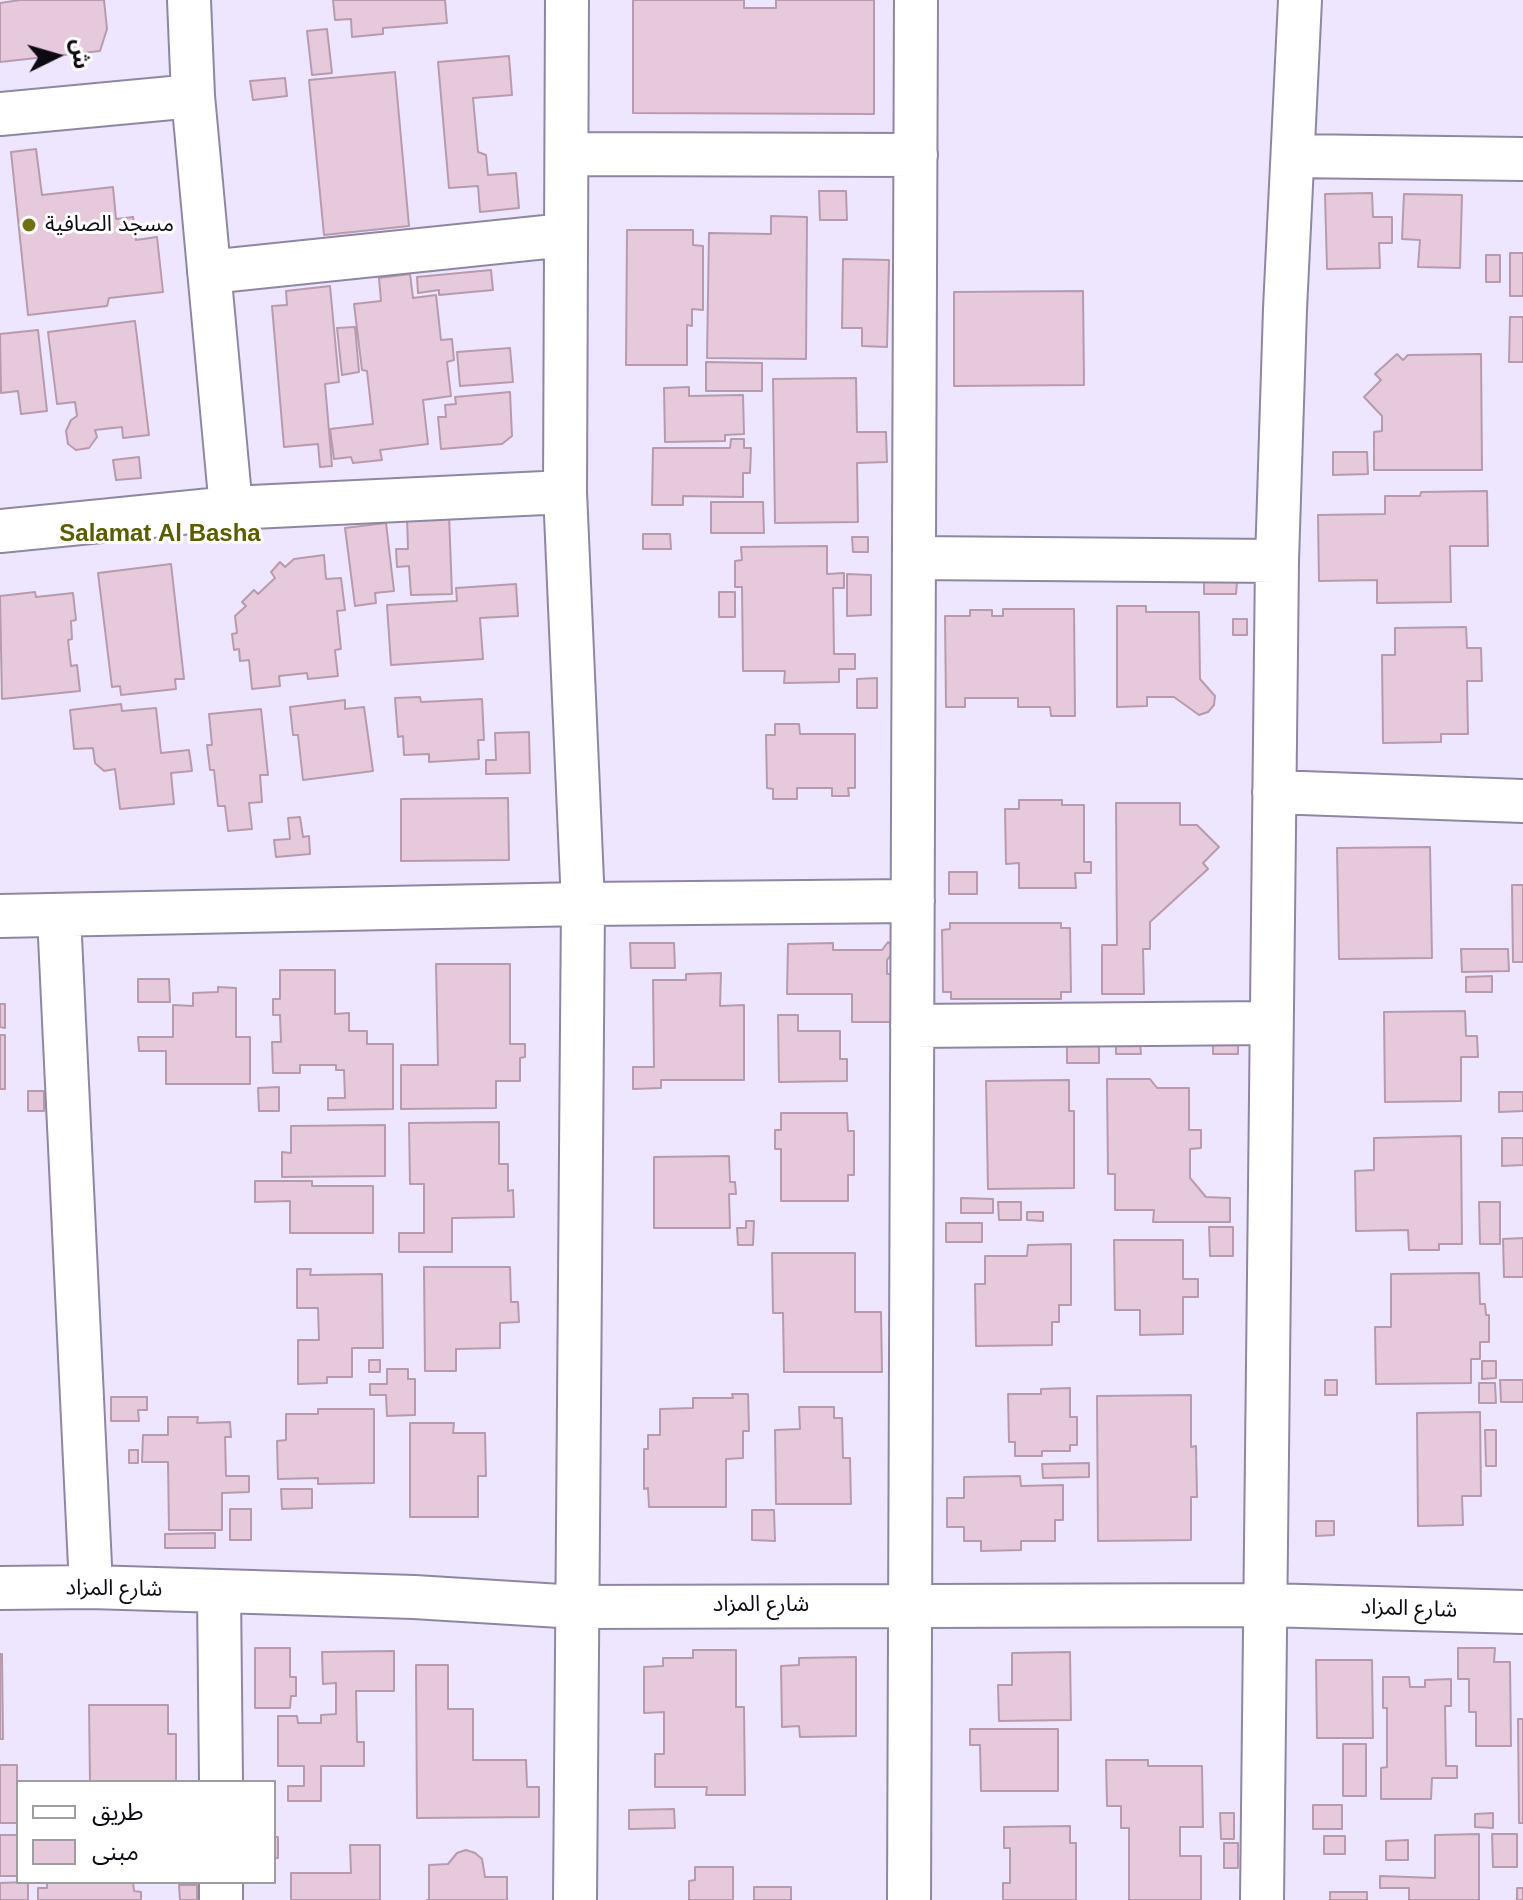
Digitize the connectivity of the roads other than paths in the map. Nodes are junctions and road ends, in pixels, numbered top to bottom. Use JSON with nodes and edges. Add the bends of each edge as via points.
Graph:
{"nodes":[{"id":1,"x":189,"y":0,"type":"edge"},
{"id":2,"x":567,"y":0,"type":"edge"},
{"id":3,"x":916,"y":0,"type":"edge"},
{"id":4,"x":1300,"y":0,"type":"edge"},
{"id":5,"x":193,"y":96,"type":"junction"},
{"id":6,"x":0,"y":114,"type":"edge"},
{"id":7,"x":568,"y":154,"type":"junction"},
{"id":8,"x":916,"y":155,"type":"junction"},
{"id":9,"x":1294,"y":156,"type":"junction"},
{"id":10,"x":1523,"y":159,"type":"edge"},
{"id":11,"x":565,"y":235,"type":"junction"},
{"id":12,"x":209,"y":272,"type":"junction"},
{"id":13,"x":565,"y":492,"type":"junction"},
{"id":14,"x":231,"y":508,"type":"junction"},
{"id":15,"x":0,"y":531,"type":"edge"},
{"id":16,"x":914,"y":558,"type":"junction"},
{"id":17,"x":1277,"y":561,"type":"junction"},
{"id":18,"x":1274,"y":792,"type":"junction"},
{"id":19,"x":1523,"y":801,"type":"edge"},
{"id":20,"x":913,"y":901,"type":"junction"},
{"id":21,"x":583,"y":904,"type":"junction"},
{"id":22,"x":0,"y":916,"type":"edge"},
{"id":23,"x":59,"y":916,"type":"junction"},
{"id":24,"x":1271,"y":1023,"type":"junction"},
{"id":25,"x":912,"y":1026,"type":"junction"},
{"id":26,"x":91,"y":1587,"type":"junction"},
{"id":27,"x":0,"y":1588,"type":"edge"},
{"id":28,"x":219,"y":1592,"type":"junction"},
{"id":29,"x":910,"y":1604,"type":"junction"},
{"id":30,"x":1265,"y":1605,"type":"junction"},
{"id":31,"x":577,"y":1607,"type":"junction"},
{"id":32,"x":1523,"y":1612,"type":"edge"},
{"id":33,"x":221,"y":1780,"type":"edge"},
{"id":34,"x":575,"y":1900,"type":"edge"},
{"id":35,"x":909,"y":1900,"type":"edge"},
{"id":36,"x":1262,"y":1900,"type":"edge"}],
"edges":[{"from":1,"to":5,"type":"street"},
{"from":2,"to":7,"type":"street"},
{"from":3,"to":8,"type":"street"},
{"from":4,"to":9,"type":"street"},
{"from":5,"to":6,"type":"street"},
{"from":5,"to":12,"type":"street"},
{"from":7,"to":8,"type":"street"},
{"from":7,"to":11,"type":"street"},
{"from":8,"to":16,"type":"street"},
{"from":9,"to":10,"type":"street"},
{"from":9,"to":17,"type":"street"},
{"from":11,"to":12,"type":"street"},
{"from":11,"to":13,"type":"street"},
{"from":12,"to":14,"type":"street"},
{"from":13,"to":14,"type":"street"},
{"from":13,"to":21,"type":"street"},
{"from":14,"to":15,"type":"street"},
{"from":16,"to":17,"type":"street"},
{"from":16,"to":20,"type":"street"},
{"from":17,"to":18,"type":"street"},
{"from":18,"to":19,"type":"street"},
{"from":18,"to":24,"type":"street"},
{"from":20,"to":21,"type":"street"},
{"from":20,"to":25,"type":"street"},
{"from":21,"to":23,"type":"street"},
{"from":21,"to":31,"type":"street"},
{"from":22,"to":23,"type":"street"},
{"from":23,"to":26,"type":"street"},
{"from":24,"to":25,"type":"street"},
{"from":24,"to":30,"type":"street"},
{"from":25,"to":29,"type":"street"},
{"from":26,"to":27,"type":"street","name":"شارع المزاد"},
{"from":26,"to":28,"type":"street","name":"شارع المزاد"},
{"from":28,"to":31,"type":"street","name":"شارع المزاد"},
{"from":28,"to":33,"type":"street"},
{"from":29,"to":30,"type":"street","name":"شارع المزاد"},
{"from":29,"to":31,"type":"street","name":"شارع المزاد"},
{"from":29,"to":35,"type":"street"},
{"from":30,"to":32,"type":"street","name":"شارع المزاد"},
{"from":30,"to":36,"type":"street"},
{"from":31,"to":34,"type":"street"}]}
